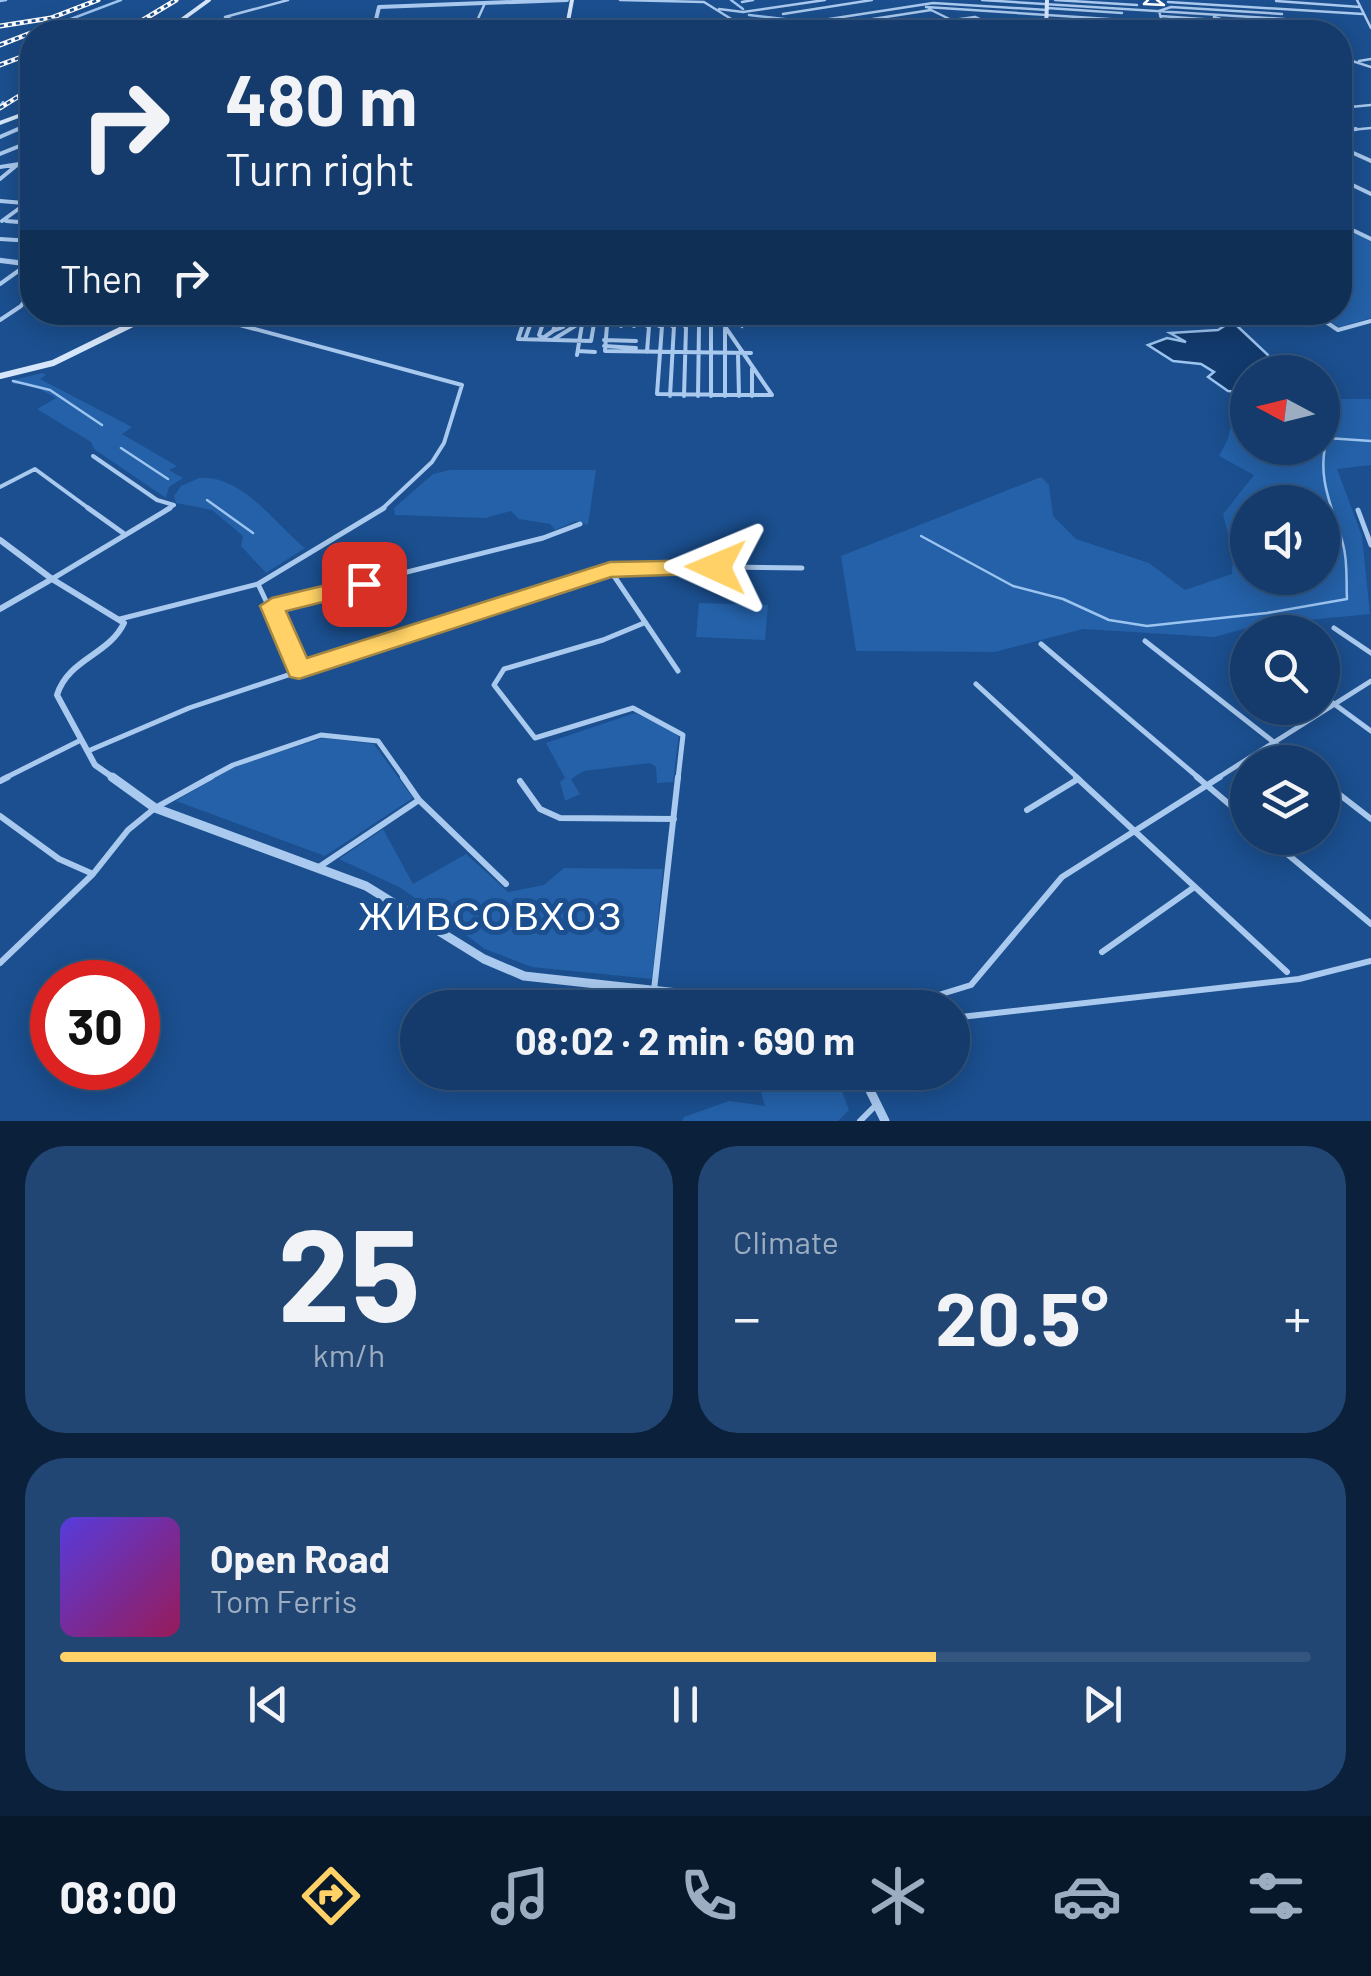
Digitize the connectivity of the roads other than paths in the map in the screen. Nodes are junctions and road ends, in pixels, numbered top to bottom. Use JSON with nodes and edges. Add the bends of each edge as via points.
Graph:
{"nodes":[{"id":1,"x":209,"y":0,"type":"edge"},
{"id":2,"x":288,"y":0,"type":"edge"},
{"id":3,"x":373,"y":0,"type":"edge"},
{"id":4,"x":410,"y":0,"type":"edge"},
{"id":5,"x":569,"y":0,"type":"edge"},
{"id":6,"x":620,"y":0,"type":"edge"},
{"id":7,"x":712,"y":0,"type":"edge"},
{"id":8,"x":753,"y":0,"type":"edge"},
{"id":9,"x":802,"y":0,"type":"edge"},
{"id":10,"x":825,"y":0,"type":"edge"},
{"id":11,"x":872,"y":0,"type":"edge"},
{"id":12,"x":910,"y":0,"type":"edge"},
{"id":13,"x":982,"y":0,"type":"edge"},
{"id":14,"x":1055,"y":0,"type":"edge"},
{"id":15,"x":1145,"y":0,"type":"edge"},
{"id":16,"x":1357,"y":0,"type":"edge"},
{"id":17,"x":526,"y":1,"type":"edge"},
{"id":18,"x":1275,"y":1,"type":"edge"},
{"id":19,"x":702,"y":2,"type":"edge"},
{"id":20,"x":742,"y":2,"type":"edge"},
{"id":21,"x":1215,"y":2,"type":"edge"},
{"id":22,"x":484,"y":3,"type":"junction"},
{"id":23,"x":807,"y":3,"type":"junction"},
{"id":24,"x":919,"y":4,"type":"junction"},
{"id":25,"x":1137,"y":5,"type":"junction"},
{"id":26,"x":1170,"y":5,"type":"edge"},
{"id":27,"x":404,"y":6,"type":"junction"},
{"id":28,"x":380,"y":7,"type":"junction"},
{"id":29,"x":1360,"y":7,"type":"junction"},
{"id":30,"x":817,"y":8,"type":"junction"},
{"id":31,"x":1184,"y":8,"type":"junction"},
{"id":32,"x":1279,"y":8,"type":"junction"},
{"id":33,"x":717,"y":9,"type":"junction"},
{"id":34,"x":928,"y":9,"type":"junction"},
{"id":35,"x":1129,"y":9,"type":"junction"},
{"id":36,"x":1047,"y":10,"type":"edge"},
{"id":37,"x":1122,"y":13,"type":"junction"},
{"id":38,"x":1159,"y":13,"type":"junction"},
{"id":39,"x":783,"y":14,"type":"dead end"},
{"id":40,"x":1202,"y":14,"type":"junction"},
{"id":41,"x":1364,"y":14,"type":"junction"},
{"id":42,"x":1283,"y":16,"type":"junction"},
{"id":43,"x":837,"y":17,"type":"junction"},
{"id":44,"x":948,"y":19,"type":"junction"},
{"id":45,"x":1110,"y":19,"type":"junction"},
{"id":46,"x":181,"y":20,"type":"edge"},
{"id":47,"x":232,"y":20,"type":"edge"},
{"id":48,"x":376,"y":20,"type":"edge"},
{"id":49,"x":477,"y":20,"type":"edge"},
{"id":50,"x":733,"y":20,"type":"edge"},
{"id":51,"x":823,"y":20,"type":"dead end"},
{"id":52,"x":842,"y":20,"type":"edge"},
{"id":53,"x":865,"y":20,"type":"edge"},
{"id":54,"x":942,"y":20,"type":"edge"},
{"id":55,"x":985,"y":20,"type":"edge"},
{"id":56,"x":1088,"y":20,"type":"edge"},
{"id":57,"x":1117,"y":20,"type":"edge"},
{"id":58,"x":1161,"y":20,"type":"edge"},
{"id":59,"x":1224,"y":20,"type":"joint"},
{"id":60,"x":1285,"y":20,"type":"edge"},
{"id":61,"x":1371,"y":28,"type":"edge"},
{"id":62,"x":1371,"y":59,"type":"edge"},
{"id":63,"x":1352,"y":61,"type":"edge"},
{"id":64,"x":1356,"y":62,"type":"junction"},
{"id":65,"x":1371,"y":67,"type":"edge"},
{"id":66,"x":19,"y":164,"type":"joint"},
{"id":67,"x":0,"y":167,"type":"edge"},
{"id":68,"x":0,"y":179,"type":"edge"},
{"id":69,"x":20,"y":303,"type":"edge"},
{"id":70,"x":0,"y":317,"type":"edge"},
{"id":71,"x":1371,"y":321,"type":"edge"},
{"id":72,"x":131,"y":325,"type":"edge"},
{"id":73,"x":241,"y":325,"type":"edge"},
{"id":74,"x":525,"y":325,"type":"edge"},
{"id":75,"x":542,"y":325,"type":"edge"},
{"id":76,"x":555,"y":325,"type":"edge"},
{"id":77,"x":564,"y":325,"type":"edge"},
{"id":78,"x":577,"y":325,"type":"edge"},
{"id":79,"x":582,"y":325,"type":"edge"},
{"id":80,"x":594,"y":325,"type":"edge"},
{"id":81,"x":1330,"y":325,"type":"edge"},
{"id":82,"x":606,"y":326,"type":"joint"},
{"id":83,"x":621,"y":326,"type":"junction"},
{"id":84,"x":636,"y":326,"type":"junction"},
{"id":85,"x":648,"y":326,"type":"junction"},
{"id":86,"x":661,"y":326,"type":"junction"},
{"id":87,"x":673,"y":326,"type":"junction"},
{"id":88,"x":686,"y":326,"type":"junction"},
{"id":89,"x":699,"y":326,"type":"junction"},
{"id":90,"x":711,"y":326,"type":"junction"},
{"id":91,"x":728,"y":326,"type":"junction"},
{"id":92,"x":553,"y":331,"type":"junction"},
{"id":93,"x":567,"y":331,"type":"junction"},
{"id":94,"x":547,"y":339,"type":"junction"},
{"id":95,"x":566,"y":340,"type":"junction"},
{"id":96,"x":579,"y":341,"type":"junction"},
{"id":97,"x":625,"y":341,"type":"junction"},
{"id":98,"x":606,"y":342,"type":"junction"},
{"id":99,"x":636,"y":347,"type":"junction"},
{"id":100,"x":740,"y":351,"type":"junction"},
{"id":101,"x":595,"y":352,"type":"dead end"},
{"id":102,"x":647,"y":352,"type":"junction"},
{"id":103,"x":660,"y":352,"type":"junction"},
{"id":104,"x":673,"y":352,"type":"junction"},
{"id":105,"x":686,"y":352,"type":"junction"},
{"id":106,"x":698,"y":352,"type":"junction"},
{"id":107,"x":711,"y":352,"type":"junction"},
{"id":108,"x":725,"y":353,"type":"junction"},
{"id":109,"x":752,"y":353,"type":"dead end"},
{"id":110,"x":752,"y":365,"type":"junction"},
{"id":111,"x":0,"y":376,"type":"edge"},
{"id":112,"x":670,"y":396,"type":"junction"},
{"id":113,"x":684,"y":396,"type":"junction"},
{"id":114,"x":698,"y":396,"type":"junction"},
{"id":115,"x":711,"y":396,"type":"junction"},
{"id":116,"x":725,"y":396,"type":"junction"},
{"id":117,"x":739,"y":396,"type":"junction"},
{"id":118,"x":752,"y":396,"type":"junction"},
{"id":119,"x":93,"y":456,"type":"dead end"},
{"id":120,"x":0,"y":486,"type":"edge"},
{"id":121,"x":1358,"y":510,"type":"dead end"},
{"id":122,"x":580,"y":524,"type":"dead end"},
{"id":123,"x":123,"y":533,"type":"junction"},
{"id":124,"x":0,"y":540,"type":"edge"},
{"id":125,"x":1371,"y":545,"type":"edge"},
{"id":126,"x":802,"y":568,"type":"dead end"},
{"id":127,"x":610,"y":569,"type":"junction"},
{"id":128,"x":52,"y":579,"type":"junction"},
{"id":129,"x":258,"y":584,"type":"junction"},
{"id":130,"x":272,"y":606,"type":"junction"},
{"id":131,"x":0,"y":609,"type":"edge"},
{"id":132,"x":120,"y":619,"type":"junction"},
{"id":133,"x":644,"y":623,"type":"junction"},
{"id":134,"x":1340,"y":632,"type":"edge"},
{"id":135,"x":1145,"y":641,"type":"dead end"},
{"id":136,"x":1041,"y":644,"type":"dead end"},
{"id":137,"x":1371,"y":653,"type":"edge"},
{"id":138,"x":299,"y":670,"type":"junction"},
{"id":139,"x":678,"y":671,"type":"dead end"},
{"id":140,"x":1371,"y":681,"type":"edge"},
{"id":141,"x":976,"y":684,"type":"dead end"},
{"id":142,"x":1340,"y":701,"type":"edge"},
{"id":143,"x":1340,"y":708,"type":"edge"},
{"id":144,"x":1302,"y":725,"type":"edge"},
{"id":145,"x":1371,"y":731,"type":"edge"},
{"id":146,"x":79,"y":741,"type":"junction"},
{"id":147,"x":1274,"y":743,"type":"junction"},
{"id":148,"x":1277,"y":745,"type":"edge"},
{"id":149,"x":85,"y":752,"type":"junction"},
{"id":150,"x":1078,"y":779,"type":"junction"},
{"id":151,"x":0,"y":781,"type":"edge"},
{"id":152,"x":520,"y":781,"type":"dead end"},
{"id":153,"x":1206,"y":785,"type":"junction"},
{"id":154,"x":1340,"y":795,"type":"edge"},
{"id":155,"x":419,"y":800,"type":"junction"},
{"id":156,"x":1230,"y":805,"type":"edge"},
{"id":157,"x":155,"y":808,"type":"junction"},
{"id":158,"x":1027,"y":810,"type":"dead end"},
{"id":159,"x":0,"y":816,"type":"edge"},
{"id":160,"x":674,"y":819,"type":"junction"},
{"id":161,"x":1371,"y":819,"type":"edge"},
{"id":162,"x":1133,"y":831,"type":"junction"},
{"id":163,"x":1288,"y":855,"type":"edge"},
{"id":164,"x":319,"y":866,"type":"junction"},
{"id":165,"x":93,"y":874,"type":"junction"},
{"id":166,"x":506,"y":884,"type":"dead end"},
{"id":167,"x":1193,"y":888,"type":"junction"},
{"id":168,"x":1371,"y":924,"type":"edge"},
{"id":169,"x":1102,"y":952,"type":"dead end"},
{"id":170,"x":2,"y":956,"type":"edge"},
{"id":171,"x":1371,"y":961,"type":"edge"},
{"id":172,"x":1287,"y":972,"type":"dead end"},
{"id":173,"x":642,"y":990,"type":"edge"},
{"id":174,"x":654,"y":990,"type":"edge"},
{"id":175,"x":956,"y":990,"type":"edge"},
{"id":176,"x":970,"y":1016,"type":"edge"},
{"id":177,"x":868,"y":1090,"type":"edge"},
{"id":178,"x":875,"y":1106,"type":"junction"},
{"id":179,"x":860,"y":1121,"type":"edge"},
{"id":180,"x":885,"y":1121,"type":"edge"}],
"edges":[{"from":1,"to":46,"type":"main road"},
{"from":2,"to":47,"type":"street","via":[[225,18]]},
{"from":3,"to":28,"type":"street"},
{"from":4,"to":27,"type":"street"},
{"from":5,"to":17,"type":"street"},
{"from":6,"to":19,"type":"street"},
{"from":7,"to":19,"type":"street"},
{"from":8,"to":20,"type":"street"},
{"from":9,"to":23,"type":"street"},
{"from":10,"to":23,"type":"street"},
{"from":11,"to":30,"type":"street"},
{"from":12,"to":24,"type":"street"},
{"from":13,"to":36,"type":"street"},
{"from":14,"to":25,"type":"street"},
{"from":15,"to":25,"type":"street"},
{"from":16,"to":29,"type":"street"},
{"from":17,"to":22,"type":"street"},
{"from":18,"to":29,"type":"street"},
{"from":18,"to":32,"type":"street"},
{"from":19,"to":33,"type":"street"},
{"from":21,"to":26,"type":"street"},
{"from":21,"to":32,"type":"street"},
{"from":22,"to":27,"type":"street"},
{"from":22,"to":49,"type":"street"},
{"from":23,"to":30,"type":"street"},
{"from":23,"to":33,"type":"street"},
{"from":24,"to":34,"type":"street"},
{"from":24,"to":36,"type":"street"},
{"from":24,"to":43,"type":"street"},
{"from":25,"to":35,"type":"street"},
{"from":26,"to":31,"type":"street"},
{"from":26,"to":38,"type":"street"},
{"from":27,"to":28,"type":"street"},
{"from":28,"to":48,"type":"street"},
{"from":29,"to":41,"type":"street"},
{"from":30,"to":39,"type":"street"},
{"from":30,"to":43,"type":"street"},
{"from":31,"to":40,"type":"street"},
{"from":31,"to":42,"type":"street"},
{"from":32,"to":41,"type":"street"},
{"from":32,"to":42,"type":"street"},
{"from":33,"to":50,"type":"street"},
{"from":34,"to":36,"type":"street"},
{"from":34,"to":44,"type":"street"},
{"from":34,"to":53,"type":"street"},
{"from":35,"to":36,"type":"street"},
{"from":35,"to":37,"type":"street"},
{"from":35,"to":38,"type":"street"},
{"from":36,"to":37,"type":"street"},
{"from":36,"to":45,"type":"street"},
{"from":36,"to":56,"type":"street"},
{"from":37,"to":45,"type":"street"},
{"from":38,"to":40,"type":"street"},
{"from":38,"to":58,"type":"street"},
{"from":38,"to":59,"type":"street"},
{"from":40,"to":42,"type":"street"},
{"from":40,"to":59,"type":"street"},
{"from":41,"to":61,"type":"street"},
{"from":42,"to":60,"type":"street"},
{"from":43,"to":51,"type":"street"},
{"from":43,"to":52,"type":"street"},
{"from":44,"to":54,"type":"street"},
{"from":44,"to":55,"type":"street"},
{"from":45,"to":57,"type":"street"},
{"from":62,"to":64,"type":"street"},
{"from":63,"to":64,"type":"street"},
{"from":64,"to":65,"type":"street"},
{"from":66,"to":67,"type":"street"},
{"from":66,"to":68,"type":"street"},
{"from":69,"to":70,"type":"street"},
{"from":71,"to":81,"type":"street","via":[[1338,330]]},
{"from":72,"to":111,"type":"main road","via":[[53,363]]},
{"from":73,"to":129,"type":"street","via":[[461,383],[444,443],[421,473],[379,512]]},
{"from":74,"to":94,"type":"street","via":[[518,339]]},
{"from":75,"to":94,"type":"street","via":[[539,335]]},
{"from":76,"to":92,"type":"street"},
{"from":77,"to":92,"type":"street"},
{"from":78,"to":93,"type":"street"},
{"from":79,"to":96,"type":"street"},
{"from":80,"to":96,"type":"street","via":[[591,341]]},
{"from":82,"to":83,"type":"street"},
{"from":82,"to":98,"type":"street"},
{"from":83,"to":84,"type":"street"},
{"from":83,"to":97,"type":"street"},
{"from":83,"to":98,"type":"street"},
{"from":84,"to":85,"type":"street"},
{"from":84,"to":99,"type":"street"},
{"from":85,"to":86,"type":"street"},
{"from":85,"to":102,"type":"street"},
{"from":86,"to":87,"type":"street"},
{"from":86,"to":103,"type":"street"},
{"from":87,"to":88,"type":"street"},
{"from":87,"to":104,"type":"street"},
{"from":88,"to":89,"type":"street"},
{"from":88,"to":105,"type":"street"},
{"from":89,"to":90,"type":"street"},
{"from":89,"to":106,"type":"street"},
{"from":90,"to":91,"type":"street"},
{"from":90,"to":107,"type":"street"},
{"from":91,"to":100,"type":"street"},
{"from":91,"to":108,"type":"street"},
{"from":92,"to":94,"type":"street"},
{"from":93,"to":94,"type":"street"},
{"from":93,"to":95,"type":"street"},
{"from":94,"to":95,"type":"street"},
{"from":95,"to":96,"type":"street"},
{"from":96,"to":101,"type":"street","via":[[578,353]]},
{"from":97,"to":98,"type":"street"},
{"from":97,"to":99,"type":"street"},
{"from":98,"to":99,"type":"street","via":[[604,351]]},
{"from":99,"to":102,"type":"street"},
{"from":100,"to":108,"type":"street"},
{"from":100,"to":109,"type":"street"},
{"from":100,"to":110,"type":"street"},
{"from":100,"to":117,"type":"street"},
{"from":102,"to":103,"type":"street"},
{"from":103,"to":104,"type":"street"},
{"from":103,"to":112,"type":"street","via":[[657,394]]},
{"from":104,"to":105,"type":"street"},
{"from":104,"to":112,"type":"street"},
{"from":105,"to":106,"type":"street"},
{"from":105,"to":113,"type":"street"},
{"from":106,"to":107,"type":"street"},
{"from":106,"to":114,"type":"street"},
{"from":107,"to":108,"type":"street"},
{"from":107,"to":115,"type":"street"},
{"from":108,"to":116,"type":"street"},
{"from":110,"to":118,"type":"street"},
{"from":110,"to":118,"type":"street","via":[[772,396]]},
{"from":112,"to":113,"type":"street"},
{"from":113,"to":114,"type":"street"},
{"from":114,"to":115,"type":"street"},
{"from":115,"to":116,"type":"street"},
{"from":116,"to":117,"type":"street"},
{"from":117,"to":118,"type":"street"},
{"from":119,"to":123,"type":"street","via":[[157,500],[174,504]]},
{"from":120,"to":123,"type":"street","via":[[35,470]]},
{"from":121,"to":125,"type":"street"},
{"from":122,"to":130,"type":"street"},
{"from":123,"to":128,"type":"street"},
{"from":124,"to":128,"type":"street"},
{"from":126,"to":127,"type":"street"},
{"from":127,"to":133,"type":"street"},
{"from":127,"to":138,"type":"street"},
{"from":128,"to":131,"type":"street"},
{"from":128,"to":132,"type":"street"},
{"from":129,"to":130,"type":"street"},
{"from":129,"to":132,"type":"street"},
{"from":130,"to":138,"type":"street"},
{"from":132,"to":146,"type":"street","via":[[120,632],[57,689]]},
{"from":133,"to":139,"type":"street"},
{"from":133,"to":160,"type":"street","via":[[504,669],[494,685],[535,738],[632,708],[679,730],[684,740]]},
{"from":134,"to":137,"type":"street"},
{"from":135,"to":147,"type":"street"},
{"from":136,"to":153,"type":"street"},
{"from":138,"to":149,"type":"street"},
{"from":140,"to":142,"type":"street"},
{"from":141,"to":150,"type":"street"},
{"from":143,"to":145,"type":"street"},
{"from":144,"to":147,"type":"street"},
{"from":146,"to":149,"type":"street"},
{"from":146,"to":151,"type":"street"},
{"from":147,"to":148,"type":"street"},
{"from":147,"to":153,"type":"street"},
{"from":149,"to":157,"type":"street"},
{"from":150,"to":158,"type":"street"},
{"from":150,"to":162,"type":"street"},
{"from":152,"to":160,"type":"street","via":[[540,809],[560,818]]},
{"from":153,"to":156,"type":"street"},
{"from":153,"to":162,"type":"street"},
{"from":154,"to":161,"type":"street"},
{"from":155,"to":157,"type":"street","via":[[378,741],[321,735],[232,765]]},
{"from":155,"to":164,"type":"street"},
{"from":155,"to":166,"type":"street"},
{"from":157,"to":164,"type":"street"},
{"from":157,"to":165,"type":"street"},
{"from":159,"to":165,"type":"street","via":[[59,859]]},
{"from":160,"to":174,"type":"street"},
{"from":162,"to":167,"type":"street"},
{"from":162,"to":175,"type":"street","via":[[1062,877],[971,985]]},
{"from":163,"to":168,"type":"street"},
{"from":164,"to":173,"type":"street","via":[[393,900],[513,972],[548,982]]},
{"from":165,"to":170,"type":"street"},
{"from":167,"to":169,"type":"street"},
{"from":167,"to":172,"type":"street"},
{"from":171,"to":176,"type":"street","via":[[1300,979]]},
{"from":177,"to":178,"type":"street"},
{"from":178,"to":179,"type":"street"},
{"from":178,"to":180,"type":"street"}]}
